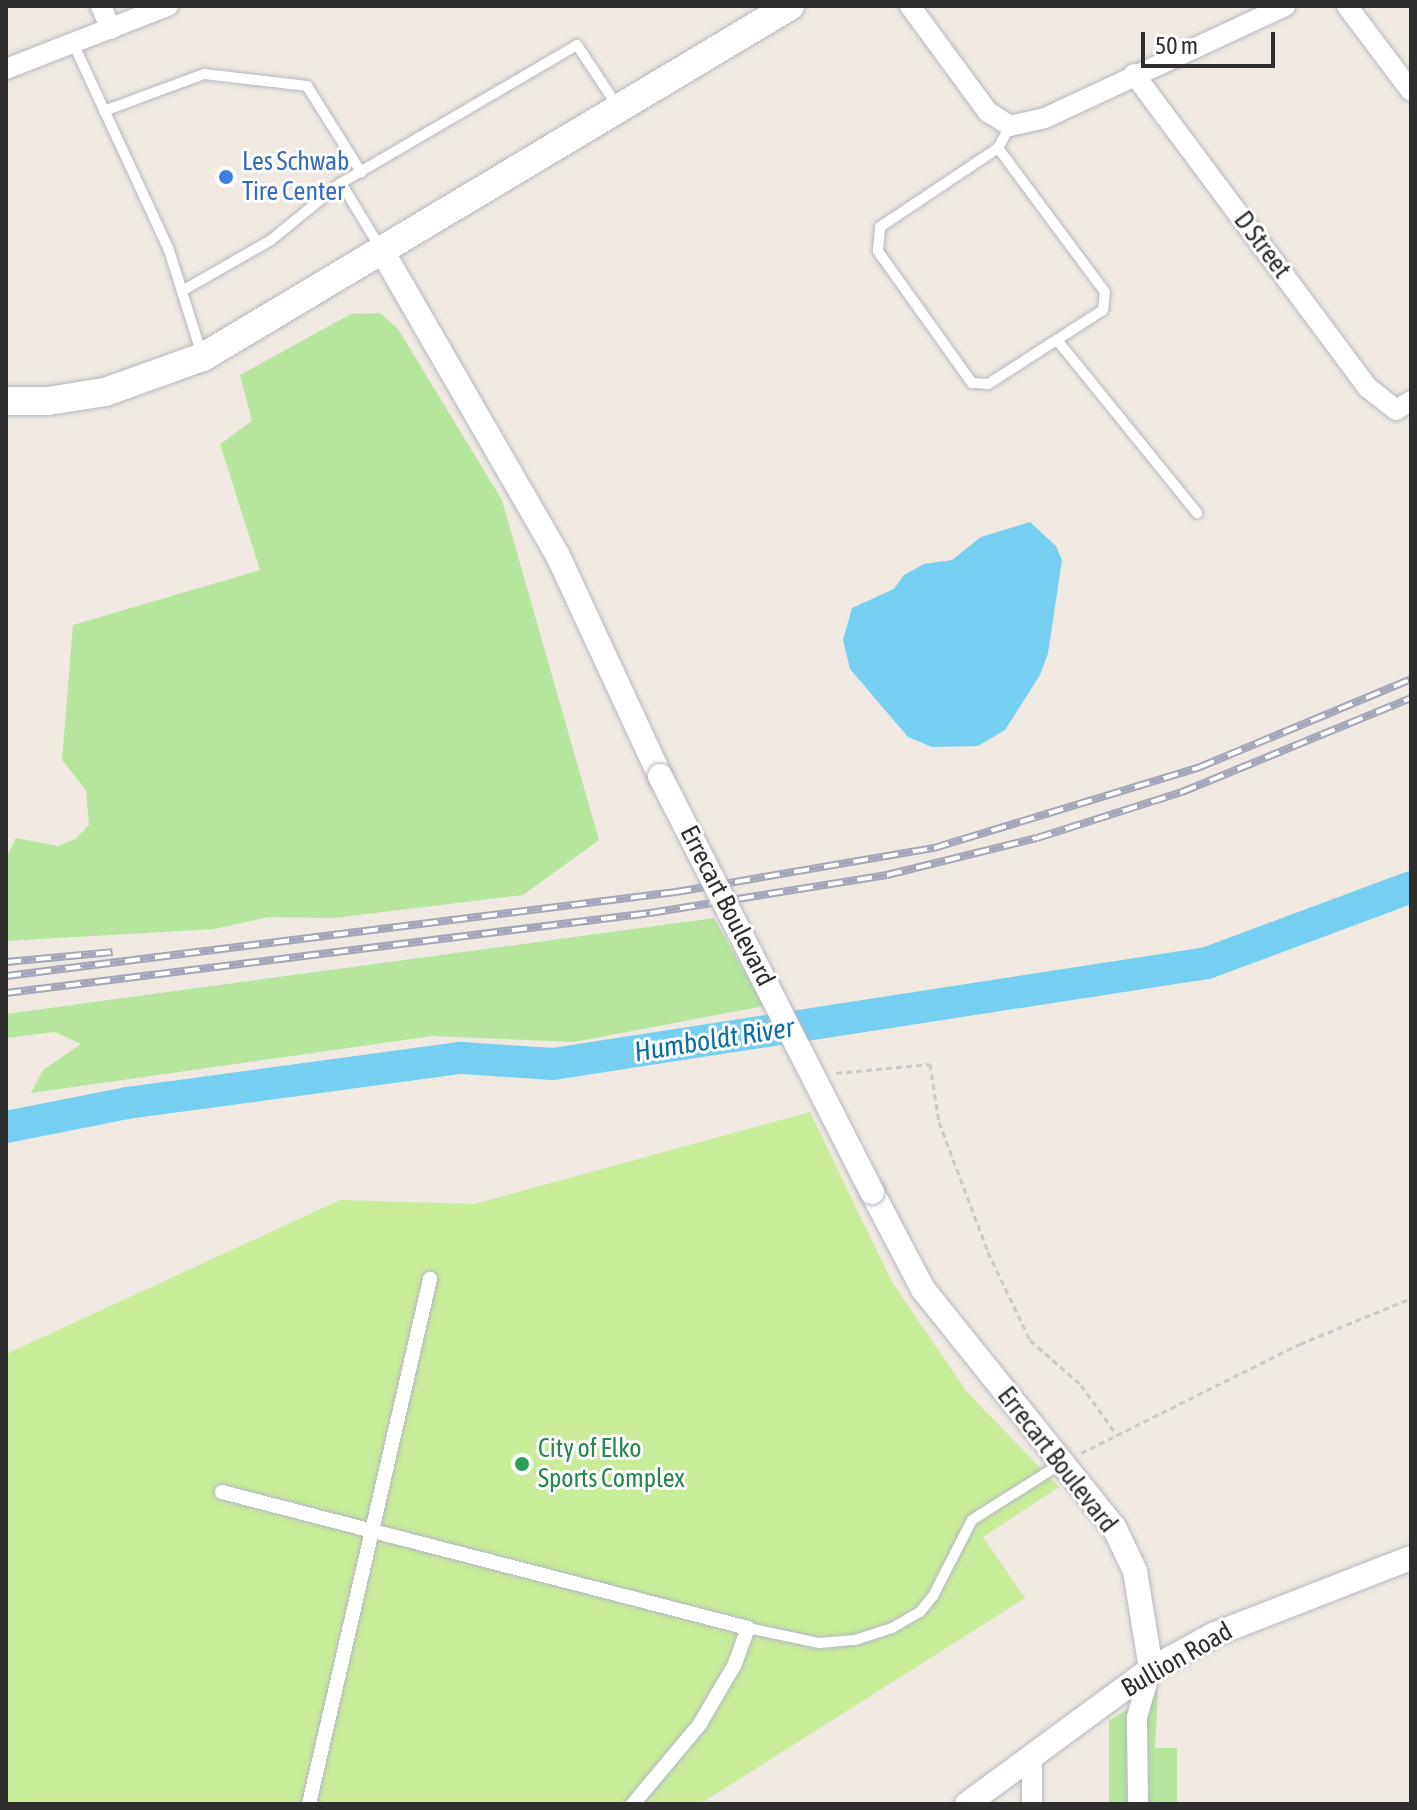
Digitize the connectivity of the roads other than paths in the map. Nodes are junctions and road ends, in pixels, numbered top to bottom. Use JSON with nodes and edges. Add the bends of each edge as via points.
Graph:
{"nodes":[{"id":1,"x":101,"y":6,"type":"edge"},
{"id":2,"x":168,"y":6,"type":"edge"},
{"id":3,"x":790,"y":6,"type":"edge"},
{"id":4,"x":910,"y":6,"type":"edge"},
{"id":5,"x":1285,"y":6,"type":"edge"},
{"id":6,"x":1347,"y":6,"type":"edge"},
{"id":7,"x":111,"y":29,"type":"junction"},
{"id":8,"x":73,"y":43,"type":"junction"},
{"id":9,"x":6,"y":69,"type":"edge"},
{"id":10,"x":1134,"y":74,"type":"junction"},
{"id":11,"x":1411,"y":91,"type":"edge"},
{"id":12,"x":619,"y":109,"type":"junction"},
{"id":13,"x":104,"y":111,"type":"junction"},
{"id":14,"x":1010,"y":126,"type":"junction"},
{"id":15,"x":998,"y":148,"type":"junction"},
{"id":16,"x":361,"y":172,"type":"junction"},
{"id":17,"x":341,"y":183,"type":"junction"},
{"id":18,"x":382,"y":251,"type":"junction"},
{"id":19,"x":182,"y":291,"type":"junction"},
{"id":20,"x":1057,"y":340,"type":"junction"},
{"id":21,"x":203,"y":357,"type":"junction"},
{"id":22,"x":6,"y":401,"type":"edge"},
{"id":23,"x":1404,"y":405,"type":"edge"},
{"id":24,"x":1197,"y":513,"type":"dead end"},
{"id":25,"x":430,"y":1279,"type":"dead end"},
{"id":26,"x":1064,"y":1462,"type":"junction"},
{"id":27,"x":222,"y":1492,"type":"dead end"},
{"id":28,"x":372,"y":1531,"type":"junction"},
{"id":29,"x":1411,"y":1558,"type":"edge"},
{"id":30,"x":748,"y":1628,"type":"junction"},
{"id":31,"x":1151,"y":1669,"type":"junction"},
{"id":32,"x":1032,"y":1757,"type":"junction"},
{"id":33,"x":309,"y":1804,"type":"edge"},
{"id":34,"x":633,"y":1804,"type":"edge"},
{"id":35,"x":967,"y":1804,"type":"edge"},
{"id":36,"x":1032,"y":1804,"type":"edge"},
{"id":37,"x":1138,"y":1804,"type":"edge"}],
"edges":[{"from":1,"to":7,"type":"street"},
{"from":2,"to":7,"type":"street"},
{"from":3,"to":12,"type":"main road"},
{"from":4,"to":14,"type":"street","via":[[988,112]]},
{"from":5,"to":10,"type":"street"},
{"from":6,"to":11,"type":"street"},
{"from":7,"to":8,"type":"street"},
{"from":8,"to":9,"type":"street"},
{"from":8,"to":13,"type":"lane"},
{"from":10,"to":14,"type":"street","via":[[1045,118]]},
{"from":10,"to":23,"type":"street","name":"D Street","via":[[1367,387]]},
{"from":12,"to":16,"type":"lane","via":[[577,45]]},
{"from":12,"to":18,"type":"main road"},
{"from":13,"to":16,"type":"lane","via":[[204,74],[307,86]]},
{"from":13,"to":19,"type":"lane","via":[[169,250]]},
{"from":14,"to":15,"type":"lane"},
{"from":15,"to":20,"type":"lane","via":[[1105,292],[1103,310]]},
{"from":15,"to":20,"type":"lane","via":[[880,227],[878,251],[972,383],[988,384]]},
{"from":16,"to":17,"type":"lane"},
{"from":17,"to":18,"type":"lane"},
{"from":17,"to":19,"type":"lane","via":[[271,240]]},
{"from":18,"to":21,"type":"main road"},
{"from":18,"to":26,"type":"street","name":"Errecart Boulevard","bridge":true,"via":[[558,556],[660,776],[923,1289]]},
{"from":19,"to":21,"type":"lane"},
{"from":20,"to":24,"type":"lane"},
{"from":21,"to":22,"type":"main road","via":[[105,392]]},
{"from":25,"to":28,"type":"street"},
{"from":26,"to":30,"type":"lane","via":[[972,1520],[933,1596],[920,1612],[892,1628],[855,1640],[819,1643]]},
{"from":26,"to":31,"type":"street","name":"Errecart Boulevard","via":[[1114,1527],[1135,1571]]},
{"from":27,"to":28,"type":"street"},
{"from":28,"to":30,"type":"street"},
{"from":28,"to":33,"type":"street"},
{"from":29,"to":31,"type":"street","name":"Bullion Road","via":[[1213,1635]]},
{"from":30,"to":34,"type":"street","via":[[735,1664],[700,1724]]},
{"from":31,"to":32,"type":"street","name":"Bullion Road"},
{"from":31,"to":37,"type":"street","via":[[1137,1717]]},
{"from":32,"to":35,"type":"street","name":"Bullion Road"},
{"from":32,"to":36,"type":"street"}]}
